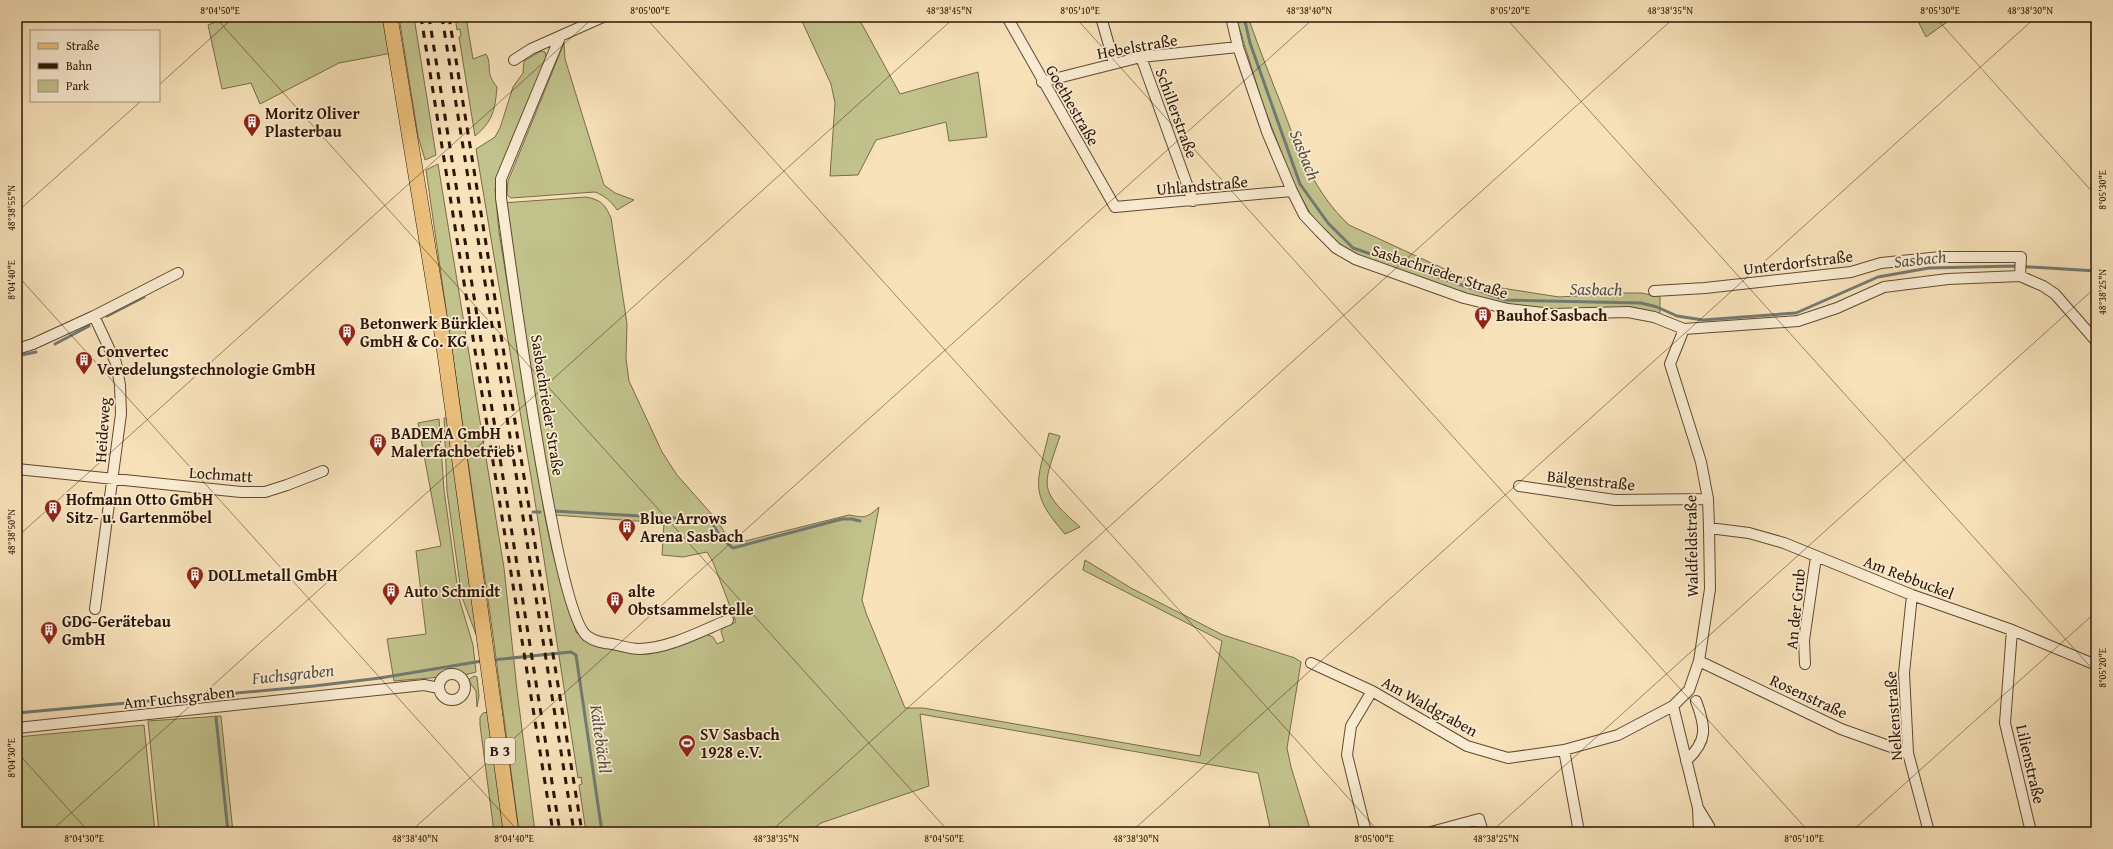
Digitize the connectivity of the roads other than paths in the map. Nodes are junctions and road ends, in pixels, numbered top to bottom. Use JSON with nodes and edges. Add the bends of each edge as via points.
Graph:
{"nodes":[{"id":1,"x":390,"y":17,"type":"edge"},
{"id":2,"x":603,"y":17,"type":"edge"},
{"id":3,"x":1007,"y":17,"type":"edge"},
{"id":4,"x":1101,"y":17,"type":"edge"},
{"id":5,"x":1231,"y":17,"type":"edge"},
{"id":6,"x":560,"y":37,"type":"junction"},
{"id":7,"x":1238,"y":47,"type":"junction"},
{"id":8,"x":1140,"y":57,"type":"junction"},
{"id":9,"x":514,"y":60,"type":"dead end"},
{"id":10,"x":1114,"y":63,"type":"junction"},
{"id":11,"x":1042,"y":82,"type":"junction"},
{"id":12,"x":1292,"y":191,"type":"junction"},
{"id":13,"x":1193,"y":201,"type":"junction"},
{"id":14,"x":1115,"y":207,"type":"joint"},
{"id":15,"x":178,"y":272,"type":"dead end"},
{"id":16,"x":2020,"y":274,"type":"junction"},
{"id":17,"x":1654,"y":291,"type":"dead end"},
{"id":18,"x":94,"y":316,"type":"junction"},
{"id":19,"x":1684,"y":329,"type":"junction"},
{"id":20,"x":2096,"y":341,"type":"edge"},
{"id":21,"x":17,"y":349,"type":"edge"},
{"id":22,"x":17,"y":469,"type":"edge"},
{"id":23,"x":323,"y":470,"type":"dead end"},
{"id":24,"x":113,"y":479,"type":"junction"},
{"id":25,"x":1519,"y":486,"type":"dead end"},
{"id":26,"x":1708,"y":498,"type":"junction"},
{"id":27,"x":1709,"y":528,"type":"junction"},
{"id":28,"x":1816,"y":557,"type":"junction"},
{"id":29,"x":1912,"y":595,"type":"junction"},
{"id":30,"x":95,"y":609,"type":"dead end"},
{"id":31,"x":728,"y":620,"type":"dead end"},
{"id":32,"x":2012,"y":630,"type":"junction"},
{"id":33,"x":1699,"y":661,"type":"junction"},
{"id":34,"x":1311,"y":663,"type":"dead end"},
{"id":35,"x":1804,"y":664,"type":"dead end"},
{"id":36,"x":2096,"y":666,"type":"edge"},
{"id":37,"x":439,"y":688,"type":"dead end"},
{"id":38,"x":1372,"y":691,"type":"junction"},
{"id":39,"x":1696,"y":701,"type":"dead end"},
{"id":40,"x":1672,"y":706,"type":"junction"},
{"id":41,"x":17,"y":728,"type":"edge"},
{"id":42,"x":1564,"y":750,"type":"junction"},
{"id":43,"x":1908,"y":753,"type":"junction"},
{"id":44,"x":1686,"y":761,"type":"junction"},
{"id":45,"x":1698,"y":808,"type":"junction"},
{"id":46,"x":512,"y":832,"type":"edge"},
{"id":47,"x":1366,"y":832,"type":"edge"},
{"id":48,"x":1431,"y":832,"type":"edge"},
{"id":49,"x":1483,"y":832,"type":"edge"},
{"id":50,"x":1579,"y":832,"type":"edge"},
{"id":51,"x":1699,"y":832,"type":"edge"},
{"id":52,"x":1711,"y":832,"type":"edge"},
{"id":53,"x":1929,"y":832,"type":"edge"},
{"id":54,"x":2032,"y":832,"type":"edge"}],
"edges":[{"from":1,"to":46,"type":"main road","number":"B 3","via":[[444,339]]},
{"from":2,"to":6,"type":"street"},
{"from":3,"to":11,"type":"street","name":"Goethestraße"},
{"from":4,"to":10,"type":"street"},
{"from":5,"to":7,"type":"street","name":"Sasbachrieder Straße"},
{"from":6,"to":9,"type":"street","via":[[531,49]]},
{"from":6,"to":31,"type":"street","name":"Sasbachrieder Straße","via":[[501,179],[501,198],[540,457],[560,560],[575,615],[587,636],[597,641],[639,649],[669,643]]},
{"from":7,"to":8,"type":"street","name":"Hebelstraße"},
{"from":7,"to":12,"type":"street","name":"Sasbachrieder Straße","via":[[1267,132]]},
{"from":8,"to":10,"type":"street","name":"Hebelstraße"},
{"from":8,"to":13,"type":"street","name":"Schillerstraße"},
{"from":10,"to":11,"type":"street","name":"Hebelstraße"},
{"from":11,"to":14,"type":"street","name":"Goethestraße"},
{"from":12,"to":13,"type":"street","name":"Uhlandstraße"},
{"from":12,"to":19,"type":"street","name":"Sasbachrieder Straße","via":[[1304,215],[1336,248],[1362,262],[1464,298],[1508,309],[1552,314],[1628,312],[1654,317]]},
{"from":13,"to":14,"type":"street","name":"Uhlandstraße"},
{"from":15,"to":18,"type":"street"},
{"from":16,"to":17,"type":"street","name":"Unterdorfstraße","via":[[2021,257],[1941,257],[1881,263],[1851,272]]},
{"from":16,"to":19,"type":"street","name":"Sasbachrieder Straße","via":[[1884,287],[1837,308],[1798,321]]},
{"from":16,"to":20,"type":"street","name":"Sasbachrieder Straße","via":[[2055,294]]},
{"from":18,"to":21,"type":"street"},
{"from":18,"to":24,"type":"street","name":"Heideweg","via":[[116,362],[120,385],[121,414]]},
{"from":19,"to":26,"type":"street","name":"Waldfeldstraße","via":[[1670,364],[1702,462]]},
{"from":22,"to":24,"type":"street","name":"Lochmatt"},
{"from":23,"to":24,"type":"street","name":"Lochmatt","via":[[265,492],[241,492]]},
{"from":24,"to":30,"type":"street"},
{"from":25,"to":26,"type":"street","name":"Bälgenstraße","via":[[1615,500]]},
{"from":26,"to":27,"type":"street","name":"Waldfeldstraße"},
{"from":27,"to":28,"type":"street","name":"Am Rebbuckel","via":[[1749,533],[1784,543]]},
{"from":27,"to":33,"type":"street","name":"Waldfeldstraße","via":[[1710,590]]},
{"from":28,"to":29,"type":"street","name":"Am Rebbuckel"},
{"from":28,"to":35,"type":"street","name":"An der Grub","via":[[1804,640]]},
{"from":29,"to":32,"type":"street","name":"Am Rebbuckel"},
{"from":29,"to":43,"type":"street","name":"Nelkenstraße","via":[[1904,673]]},
{"from":32,"to":36,"type":"street","name":"Am Rebbuckel"},
{"from":32,"to":54,"type":"street","name":"Lilienstraße","via":[[2005,723]]},
{"from":33,"to":40,"type":"street","name":"Waldfeldstraße","via":[[1689,690]]},
{"from":33,"to":43,"type":"street","name":"Rosenstraße","via":[[1841,729]]},
{"from":34,"to":38,"type":"street","name":"Am Waldgraben"},
{"from":37,"to":41,"type":"street","name":"Am Fuchsgraben","via":[[424,685]]},
{"from":38,"to":42,"type":"street","name":"Am Waldgraben","via":[[1471,747],[1508,758]]},
{"from":38,"to":47,"type":"street","via":[[1351,726],[1348,755]]},
{"from":39,"to":44,"type":"street","via":[[1704,736],[1698,750]]},
{"from":40,"to":42,"type":"street","name":"Am Waldgraben","via":[[1618,735]]},
{"from":40,"to":44,"type":"street"},
{"from":42,"to":50,"type":"street"},
{"from":43,"to":53,"type":"street","name":"Nelkenstraße"},
{"from":44,"to":45,"type":"street"},
{"from":45,"to":51,"type":"street"},
{"from":45,"to":52,"type":"street"},
{"from":48,"to":49,"type":"street","via":[[1479,819]]}]}
